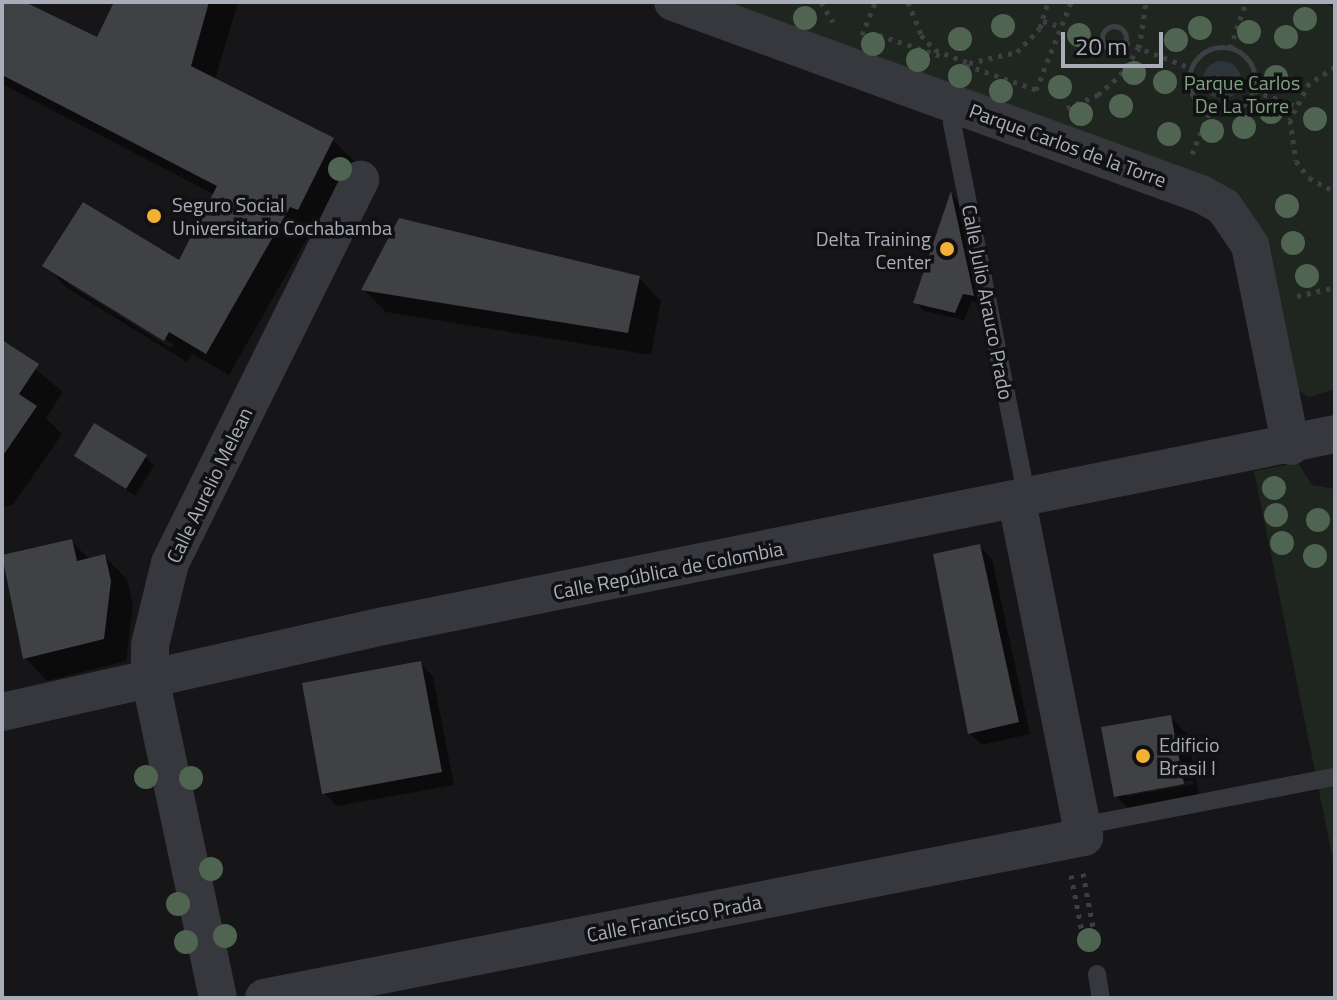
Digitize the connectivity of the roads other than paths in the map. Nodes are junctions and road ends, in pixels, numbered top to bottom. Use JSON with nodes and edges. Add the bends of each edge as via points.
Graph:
{"nodes":[{"id":1,"x":673,"y":2,"type":"edge"},
{"id":2,"x":953,"y":104,"type":"junction"},
{"id":3,"x":360,"y":180,"type":"dead end"},
{"id":4,"x":1335,"y":434,"type":"edge"},
{"id":5,"x":1291,"y":446,"type":"junction"},
{"id":6,"x":1022,"y":501,"type":"junction"},
{"id":7,"x":150,"y":677,"type":"junction"},
{"id":8,"x":2,"y":712,"type":"edge"},
{"id":9,"x":1333,"y":777,"type":"edge"},
{"id":10,"x":1076,"y":836,"type":"junction"},
{"id":11,"x":1097,"y":974,"type":"road end"},
{"id":12,"x":218,"y":998,"type":"edge"},
{"id":13,"x":264,"y":998,"type":"edge"},
{"id":14,"x":1101,"y":998,"type":"edge"}],
"edges":[{"from":1,"to":2,"type":"street","name":"Parque Carlos de la Torre"},
{"from":2,"to":5,"type":"street","name":"Parque Carlos de la Torre","via":[[1224,207],[1250,245]]},
{"from":2,"to":6,"type":"lane","name":"Calle Julio Arauco Prado","via":[[952,123]]},
{"from":3,"to":7,"type":"street","name":"Calle Aurelio Melean","via":[[170,563],[150,645]]},
{"from":4,"to":5,"type":"street","name":"Calle República de Colombia"},
{"from":5,"to":6,"type":"street","name":"Calle República de Colombia"},
{"from":6,"to":7,"type":"street","name":"Calle República de Colombia"},
{"from":6,"to":10,"type":"street","name":"Calle Julio Arauco Prado"},
{"from":7,"to":8,"type":"street","name":"Calle República de Colombia"},
{"from":7,"to":12,"type":"street","name":"Calle Aurelio Melean"},
{"from":9,"to":10,"type":"lane","name":"Calle Francisco Prada"},
{"from":10,"to":13,"type":"street","name":"Calle Francisco Prada"},
{"from":11,"to":14,"type":"lane"}]}
